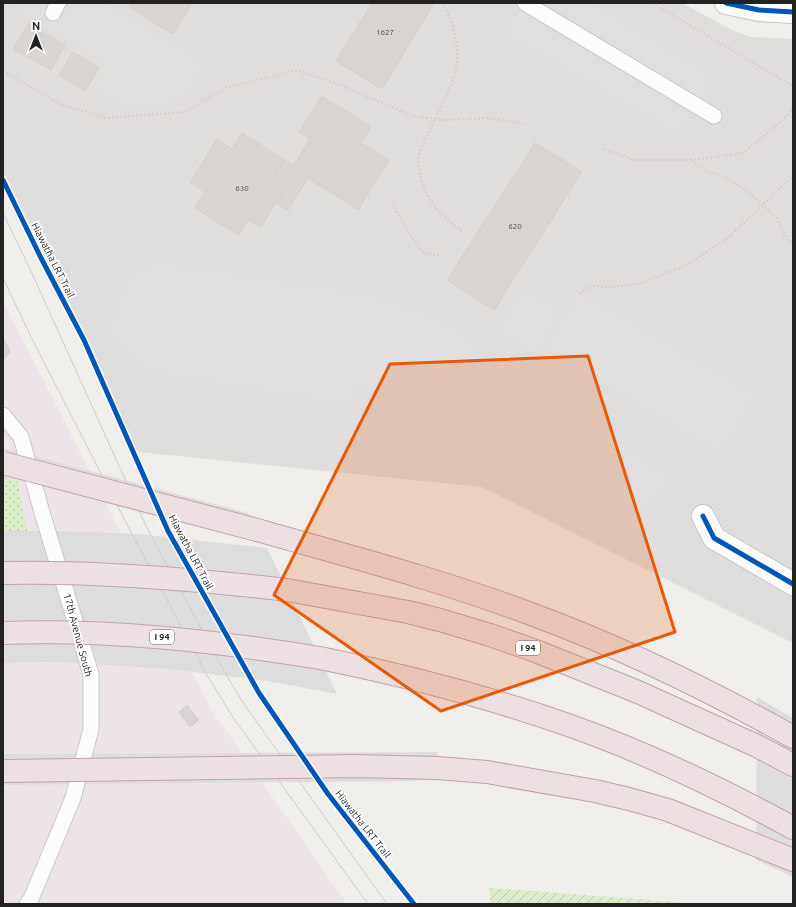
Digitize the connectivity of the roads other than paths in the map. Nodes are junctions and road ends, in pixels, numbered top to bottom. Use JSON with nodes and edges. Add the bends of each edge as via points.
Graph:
{"nodes":[{"id":1,"x":525,"y":3,"type":"edge"},
{"id":2,"x":726,"y":3,"type":"edge"},
{"id":3,"x":793,"y":12,"type":"edge"},
{"id":4,"x":714,"y":116,"type":"dead end"},
{"id":5,"x":3,"y":415,"type":"edge"},
{"id":6,"x":3,"y":463,"type":"edge"},
{"id":7,"x":703,"y":516,"type":"dead end"},
{"id":8,"x":3,"y":573,"type":"edge"},
{"id":9,"x":793,"y":584,"type":"edge"},
{"id":10,"x":3,"y":633,"type":"edge"},
{"id":11,"x":793,"y":737,"type":"edge"},
{"id":12,"x":793,"y":765,"type":"edge"},
{"id":13,"x":3,"y":771,"type":"edge"},
{"id":14,"x":793,"y":828,"type":"edge"},
{"id":15,"x":793,"y":860,"type":"edge"},
{"id":16,"x":27,"y":904,"type":"edge"}],
"edges":[{"from":1,"to":4,"type":"lane"},
{"from":2,"to":3,"type":"street","via":[[759,10]]},
{"from":5,"to":16,"type":"lane","name":"17th Avenue South","via":[[21,437],[91,674],[91,729],[73,798],[32,899]]},
{"from":6,"to":11,"type":"highway","bridge":true,"via":[[256,530],[440,583],[532,614],[638,659]]},
{"from":7,"to":9,"type":"street","via":[[714,538]]},
{"from":8,"to":12,"type":"highway","number":"I 94","bridge":true,"via":[[134,576],[217,582],[288,590],[408,612],[533,650],[638,692]]},
{"from":10,"to":14,"type":"highway","number":"I 94","bridge":true,"via":[[56,632],[175,638],[320,658],[370,668],[572,726],[694,777]]},
{"from":13,"to":15,"type":"highway","bridge":true,"via":[[356,766],[487,772],[595,791],[668,810]]}]}
